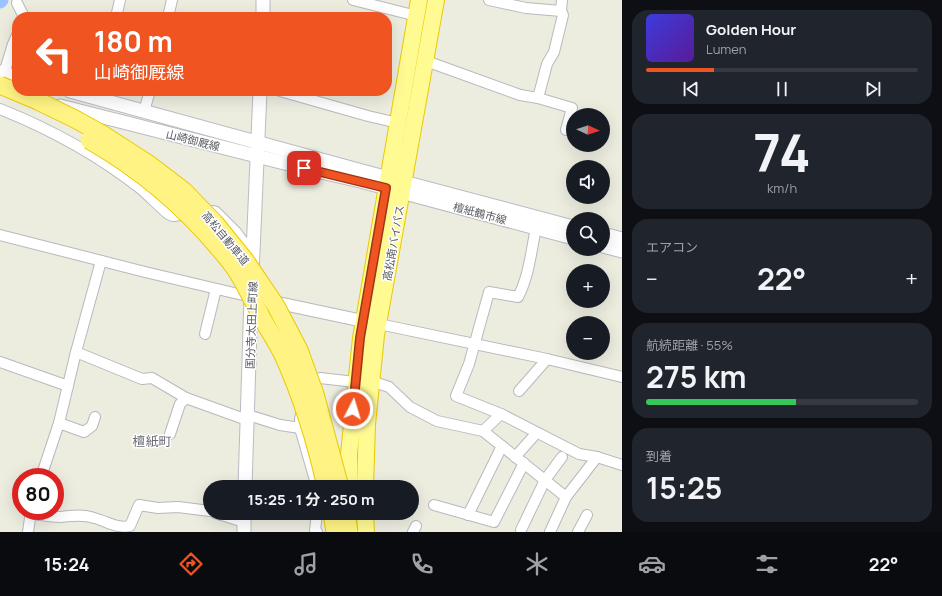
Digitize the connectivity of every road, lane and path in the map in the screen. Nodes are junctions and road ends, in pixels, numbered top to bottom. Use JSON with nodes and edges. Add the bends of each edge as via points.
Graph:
{"nodes":[{"id":1,"x":120,"y":0,"type":"edge"},
{"id":2,"x":172,"y":0,"type":"edge"},
{"id":3,"x":263,"y":0,"type":"edge"},
{"id":4,"x":353,"y":0,"type":"edge"},
{"id":5,"x":419,"y":0,"type":"edge"},
{"id":6,"x":436,"y":0,"type":"edge"},
{"id":7,"x":489,"y":0,"type":"edge"},
{"id":8,"x":562,"y":0,"type":"edge"},
{"id":9,"x":17,"y":3,"type":"dead end"},
{"id":10,"x":561,"y":11,"type":"junction"},
{"id":11,"x":22,"y":12,"type":"edge"},
{"id":12,"x":117,"y":12,"type":"edge"},
{"id":13,"x":169,"y":12,"type":"edge"},
{"id":14,"x":263,"y":12,"type":"edge"},
{"id":15,"x":416,"y":16,"type":"junction"},
{"id":16,"x":12,"y":48,"type":"edge"},
{"id":17,"x":426,"y":61,"type":"junction"},
{"id":18,"x":1,"y":77,"type":"edge"},
{"id":19,"x":12,"y":77,"type":"edge"},
{"id":20,"x":12,"y":84,"type":"edge"},
{"id":21,"x":0,"y":90,"type":"edge"},
{"id":22,"x":12,"y":93,"type":"edge"},
{"id":23,"x":23,"y":96,"type":"edge"},
{"id":24,"x":30,"y":96,"type":"edge"},
{"id":25,"x":88,"y":96,"type":"edge"},
{"id":26,"x":148,"y":96,"type":"edge"},
{"id":27,"x":260,"y":96,"type":"edge"},
{"id":28,"x":298,"y":96,"type":"edge"},
{"id":29,"x":0,"y":97,"type":"edge"},
{"id":30,"x":538,"y":98,"type":"junction"},
{"id":31,"x":0,"y":108,"type":"edge"},
{"id":32,"x":572,"y":108,"type":"edge"},
{"id":33,"x":144,"y":111,"type":"junction"},
{"id":34,"x":398,"y":123,"type":"junction"},
{"id":35,"x":258,"y":142,"type":"junction"},
{"id":36,"x":258,"y":156,"type":"junction"},
{"id":37,"x":395,"y":185,"type":"junction"},
{"id":38,"x":566,"y":225,"type":"edge"},
{"id":39,"x":536,"y":228,"type":"junction"},
{"id":40,"x":0,"y":235,"type":"edge"},
{"id":41,"x":566,"y":236,"type":"edge"},
{"id":42,"x":610,"y":236,"type":"edge"},
{"id":43,"x":622,"y":240,"type":"edge"},
{"id":44,"x":610,"y":248,"type":"edge"},
{"id":45,"x":622,"y":251,"type":"edge"},
{"id":46,"x":253,"y":255,"type":"junction"},
{"id":47,"x":101,"y":261,"type":"junction"},
{"id":48,"x":216,"y":289,"type":"junction"},
{"id":49,"x":251,"y":297,"type":"junction"},
{"id":50,"x":371,"y":323,"type":"junction"},
{"id":51,"x":204,"y":334,"type":"dead end"},
{"id":52,"x":474,"y":344,"type":"junction"},
{"id":53,"x":76,"y":352,"type":"junction"},
{"id":54,"x":547,"y":359,"type":"junction"},
{"id":55,"x":0,"y":362,"type":"edge"},
{"id":56,"x":622,"y":377,"type":"edge"},
{"id":57,"x":363,"y":381,"type":"junction"},
{"id":58,"x":68,"y":386,"type":"junction"},
{"id":59,"x":519,"y":391,"type":"dead end"},
{"id":60,"x":186,"y":398,"type":"junction"},
{"id":61,"x":501,"y":414,"type":"junction"},
{"id":62,"x":95,"y":417,"type":"dead end"},
{"id":63,"x":247,"y":417,"type":"junction"},
{"id":64,"x":59,"y":423,"type":"junction"},
{"id":65,"x":300,"y":428,"type":"junction"},
{"id":66,"x":483,"y":431,"type":"junction"},
{"id":67,"x":170,"y":434,"type":"dead end"},
{"id":68,"x":533,"y":437,"type":"dead end"},
{"id":69,"x":502,"y":446,"type":"junction"},
{"id":70,"x":350,"y":454,"type":"junction"},
{"id":71,"x":562,"y":457,"type":"dead end"},
{"id":72,"x":597,"y":457,"type":"junction"},
{"id":73,"x":520,"y":460,"type":"junction"},
{"id":74,"x":622,"y":465,"type":"edge"},
{"id":75,"x":44,"y":468,"type":"edge"},
{"id":76,"x":245,"y":480,"type":"edge"},
{"id":77,"x":315,"y":480,"type":"edge"},
{"id":78,"x":324,"y":480,"type":"edge"},
{"id":79,"x":338,"y":480,"type":"edge"},
{"id":80,"x":342,"y":480,"type":"edge"},
{"id":81,"x":349,"y":480,"type":"edge"},
{"id":82,"x":365,"y":480,"type":"edge"},
{"id":83,"x":545,"y":480,"type":"junction"},
{"id":84,"x":566,"y":497,"type":"junction"},
{"id":85,"x":434,"y":505,"type":"dead end"},
{"id":86,"x":203,"y":510,"type":"edge"},
{"id":87,"x":468,"y":515,"type":"junction"},
{"id":88,"x":587,"y":515,"type":"dead end"},
{"id":89,"x":64,"y":517,"type":"edge"},
{"id":90,"x":30,"y":520,"type":"edge"},
{"id":91,"x":316,"y":520,"type":"edge"},
{"id":92,"x":333,"y":520,"type":"edge"},
{"id":93,"x":335,"y":520,"type":"edge"},
{"id":94,"x":348,"y":520,"type":"edge"},
{"id":95,"x":365,"y":520,"type":"edge"},
{"id":96,"x":521,"y":530,"type":"dead end"},
{"id":97,"x":28,"y":532,"type":"edge"},
{"id":98,"x":317,"y":532,"type":"edge"},
{"id":99,"x":334,"y":532,"type":"edge"},
{"id":100,"x":349,"y":532,"type":"edge"},
{"id":101,"x":366,"y":532,"type":"edge"},
{"id":102,"x":550,"y":532,"type":"edge"},
{"id":103,"x":578,"y":532,"type":"edge"}],
"edges":[{"from":1,"to":12,"type":"street"},
{"from":2,"to":13,"type":"street"},
{"from":3,"to":14,"type":"main road"},
{"from":4,"to":15,"type":"street"},
{"from":5,"to":15,"type":"highway","name":"高松南バイパス"},
{"from":6,"to":17,"type":"highway","name":"高松南バイパス"},
{"from":7,"to":10,"type":"street","via":[[526,8]]},
{"from":8,"to":10,"type":"street"},
{"from":9,"to":11,"type":"street"},
{"from":10,"to":30,"type":"street","via":[[563,16],[554,52],[546,64]]},
{"from":15,"to":34,"type":"highway","name":"高松南バイパス"},
{"from":16,"to":18,"type":"street"},
{"from":17,"to":30,"type":"street","via":[[520,95]]},
{"from":17,"to":37,"type":"highway","name":"高松南バイパス"},
{"from":18,"to":19,"type":"main road"},
{"from":18,"to":20,"type":"highway","name":"高松自動車道","bridge":true},
{"from":18,"to":21,"type":"street"},
{"from":21,"to":22,"type":"main road","name":"山崎御厩線"},
{"from":23,"to":36,"type":"main road","name":"山崎御厩線"},
{"from":24,"to":79,"type":"highway","name":"高松自動車道","bridge":true,"via":[[102,134],[150,165],[184,191],[246,260],[276,306],[299,350],[315,394]]},
{"from":25,"to":33,"type":"main road","name":"山崎御厩線"},
{"from":26,"to":33,"type":"street"},
{"from":27,"to":35,"type":"main road","name":"国分寺太田上町線"},
{"from":28,"to":34,"type":"street"},
{"from":29,"to":78,"type":"highway","name":"高松自動車道","bridge":true,"via":[[30,109],[99,146],[171,198],[200,226],[235,269],[282,354],[302,401]]},
{"from":30,"to":32,"type":"street"},
{"from":31,"to":46,"type":"street","via":[[65,139],[93,156],[141,190],[168,214],[173,216],[210,210],[216,212],[236,232]]},
{"from":33,"to":35,"type":"main road","name":"山崎御厩線"},
{"from":34,"to":37,"type":"highway","name":"高松南バイパス"},
{"from":35,"to":36,"type":"main road","name":"国分寺太田上町線"},
{"from":35,"to":37,"type":"main road","name":"山崎御厩線"},
{"from":36,"to":37,"type":"main road","name":"山崎御厩線"},
{"from":36,"to":46,"type":"main road","name":"国分寺太田上町線"},
{"from":37,"to":38,"type":"main road","name":"檀紙鶴市線"},
{"from":37,"to":39,"type":"main road","name":"檀紙鶴市線"},
{"from":37,"to":50,"type":"highway","name":"高松南バイパス"},
{"from":39,"to":41,"type":"main road","name":"檀紙鶴市線"},
{"from":39,"to":52,"type":"street","via":[[524,286],[518,297],[488,292]]},
{"from":40,"to":47,"type":"street"},
{"from":42,"to":43,"type":"main road"},
{"from":44,"to":45,"type":"main road"},
{"from":46,"to":49,"type":"main road","name":"国分寺太田上町線"},
{"from":47,"to":48,"type":"street"},
{"from":47,"to":53,"type":"street"},
{"from":48,"to":49,"type":"street"},
{"from":48,"to":51,"type":"street"},
{"from":49,"to":50,"type":"street"},
{"from":49,"to":63,"type":"main road","name":"国分寺太田上町線"},
{"from":50,"to":52,"type":"street"},
{"from":50,"to":57,"type":"highway","name":"高松南バイパス"},
{"from":52,"to":54,"type":"street"},
{"from":52,"to":61,"type":"street","via":[[467,371],[456,396]]},
{"from":53,"to":58,"type":"street"},
{"from":53,"to":60,"type":"street","via":[[142,379],[152,378]]},
{"from":54,"to":56,"type":"street"},
{"from":54,"to":59,"type":"street"},
{"from":55,"to":58,"type":"street"},
{"from":57,"to":65,"type":"street","via":[[324,378],[316,380],[301,413]]},
{"from":57,"to":66,"type":"street","via":[[389,387],[410,407],[437,421]]},
{"from":57,"to":70,"type":"highway","name":"高松南バイパス"},
{"from":57,"to":82,"type":"highway","name":"高松南バイパス"},
{"from":58,"to":64,"type":"street"},
{"from":60,"to":63,"type":"street"},
{"from":60,"to":67,"type":"street","via":[[180,404]]},
{"from":61,"to":66,"type":"street"},
{"from":61,"to":72,"type":"street","via":[[579,454]]},
{"from":62,"to":64,"type":"street","via":[[92,426],[84,432]]},
{"from":63,"to":65,"type":"street"},
{"from":63,"to":76,"type":"main road","name":"国分寺太田上町線"},
{"from":64,"to":75,"type":"street"},
{"from":65,"to":77,"type":"street"},
{"from":66,"to":69,"type":"street"},
{"from":68,"to":73,"type":"street"},
{"from":69,"to":73,"type":"street"},
{"from":69,"to":87,"type":"street"},
{"from":70,"to":80,"type":"street"},
{"from":70,"to":81,"type":"highway","name":"高松南バイパス"},
{"from":71,"to":83,"type":"street"},
{"from":72,"to":74,"type":"street"},
{"from":72,"to":84,"type":"street"},
{"from":73,"to":83,"type":"street"},
{"from":73,"to":87,"type":"street","via":[[494,522]]},
{"from":83,"to":84,"type":"street"},
{"from":83,"to":96,"type":"street"},
{"from":84,"to":102,"type":"street"},
{"from":85,"to":87,"type":"street"},
{"from":86,"to":89,"type":"street","via":[[139,505],[130,526],[123,528],[94,518]]},
{"from":88,"to":103,"type":"street"},
{"from":90,"to":97,"type":"street"},
{"from":91,"to":98,"type":"street"},
{"from":92,"to":99,"type":"highway","bridge":true},
{"from":93,"to":99,"type":"street"},
{"from":94,"to":100,"type":"highway","bridge":true},
{"from":95,"to":101,"type":"highway"}]}
